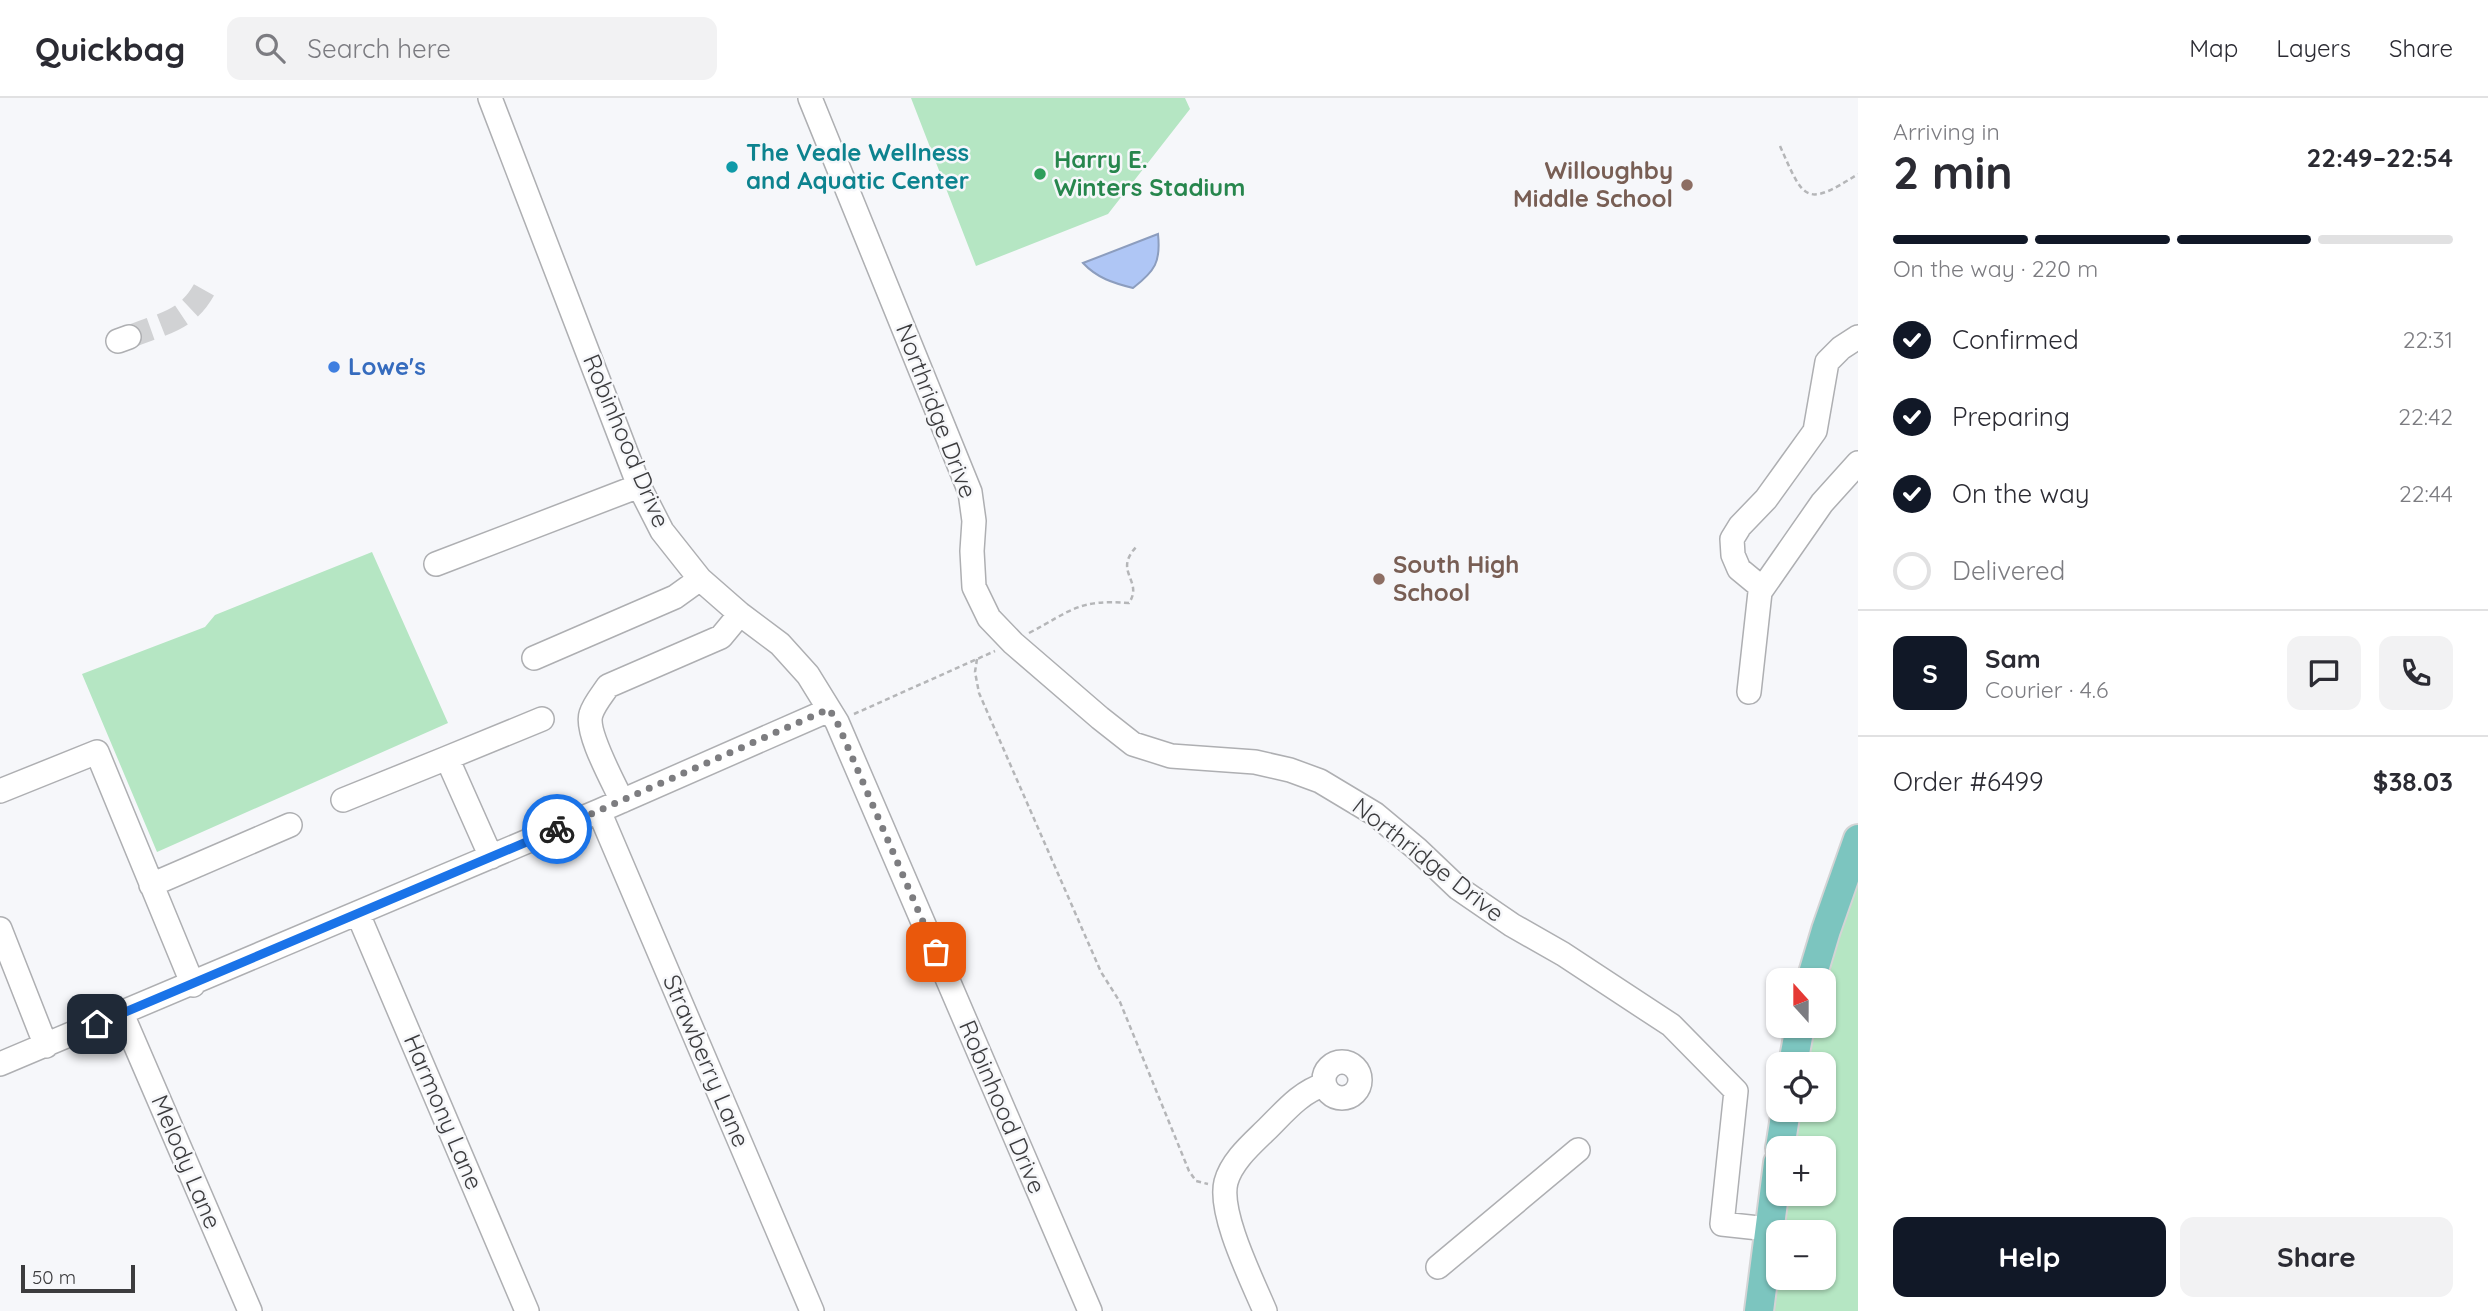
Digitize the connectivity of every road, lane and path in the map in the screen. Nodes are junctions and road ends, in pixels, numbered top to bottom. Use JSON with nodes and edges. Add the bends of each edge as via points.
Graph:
{"nodes":[{"id":1,"x":489,"y":98,"type":"edge"},
{"id":2,"x":810,"y":98,"type":"edge"},
{"id":3,"x":1780,"y":146,"type":"dead end"},
{"id":4,"x":1858,"y":174,"type":"edge"},
{"id":5,"x":1858,"y":337,"type":"edge"},
{"id":6,"x":1858,"y":463,"type":"edge"},
{"id":7,"x":639,"y":486,"type":"junction"},
{"id":8,"x":436,"y":564,"type":"dead end"},
{"id":9,"x":700,"y":579,"type":"junction"},
{"id":10,"x":1762,"y":588,"type":"junction"},
{"id":11,"x":740,"y":614,"type":"junction"},
{"id":12,"x":534,"y":658,"type":"dead end"},
{"id":13,"x":977,"y":659,"type":"dead end"},
{"id":14,"x":1749,"y":692,"type":"dead end"},
{"id":15,"x":829,"y":709,"type":"junction"},
{"id":16,"x":542,"y":719,"type":"dead end"},
{"id":17,"x":447,"y":758,"type":"junction"},
{"id":18,"x":0,"y":791,"type":"edge"},
{"id":19,"x":343,"y":800,"type":"dead end"},
{"id":20,"x":622,"y":801,"type":"junction"},
{"id":21,"x":600,"y":811,"type":"junction"},
{"id":22,"x":290,"y":825,"type":"dead end"},
{"id":23,"x":1858,"y":839,"type":"edge"},
{"id":24,"x":491,"y":857,"type":"junction"},
{"id":25,"x":151,"y":885,"type":"junction"},
{"id":26,"x":358,"y":914,"type":"junction"},
{"id":27,"x":0,"y":929,"type":"edge"},
{"id":28,"x":1815,"y":968,"type":"edge"},
{"id":29,"x":193,"y":985,"type":"junction"},
{"id":30,"x":122,"y":1013,"type":"junction"},
{"id":31,"x":46,"y":1046,"type":"junction"},
{"id":32,"x":0,"y":1064,"type":"edge"},
{"id":33,"x":1324,"y":1085,"type":"dead end"},
{"id":34,"x":1578,"y":1150,"type":"dead end"},
{"id":35,"x":1226,"y":1186,"type":"junction"},
{"id":36,"x":1766,"y":1229,"type":"edge"},
{"id":37,"x":1766,"y":1247,"type":"edge"},
{"id":38,"x":1438,"y":1267,"type":"dead end"},
{"id":39,"x":250,"y":1311,"type":"edge"},
{"id":40,"x":527,"y":1311,"type":"edge"},
{"id":41,"x":812,"y":1311,"type":"edge"},
{"id":42,"x":1090,"y":1311,"type":"edge"},
{"id":43,"x":1265,"y":1311,"type":"edge"},
{"id":44,"x":1759,"y":1311,"type":"edge"}],
"edges":[{"from":1,"to":7,"type":"street","name":"Robinhood Drive"},
{"from":2,"to":36,"type":"street","name":"Northridge Drive","via":[[970,492],[974,587],[989,618],[1133,744],[1171,755],[1255,762],[1320,781],[1375,814],[1458,888],[1671,1025],[1736,1091],[1722,1224]]},
{"from":3,"to":4,"type":"path","via":[[1798,184],[1814,196],[1828,194]]},
{"from":5,"to":10,"type":"street","via":[[1827,362],[1815,431],[1732,539],[1739,569]]},
{"from":6,"to":10,"type":"street","via":[[1822,503]]},
{"from":7,"to":8,"type":"street"},
{"from":7,"to":9,"type":"street","name":"Robinhood Drive","via":[[662,531]]},
{"from":9,"to":11,"type":"street","name":"Robinhood Drive"},
{"from":9,"to":12,"type":"street","via":[[675,597]]},
{"from":10,"to":14,"type":"street"},
{"from":11,"to":15,"type":"street","name":"Robinhood Drive","via":[[780,644],[808,675]]},
{"from":11,"to":20,"type":"street","via":[[722,636],[608,687],[598,700],[589,716],[591,731]]},
{"from":13,"to":35,"type":"path","via":[[979,693],[1101,972],[1120,1002],[1189,1171],[1196,1181]]},
{"from":15,"to":20,"type":"street"},
{"from":15,"to":42,"type":"street","name":"Robinhood Drive"},
{"from":16,"to":17,"type":"street"},
{"from":17,"to":19,"type":"street"},
{"from":17,"to":24,"type":"street"},
{"from":18,"to":25,"type":"street","via":[[97,752]]},
{"from":20,"to":21,"type":"street"},
{"from":21,"to":24,"type":"street"},
{"from":21,"to":41,"type":"street","name":"Strawberry Lane"},
{"from":22,"to":25,"type":"street"},
{"from":23,"to":28,"type":"main road"},
{"from":24,"to":26,"type":"street"},
{"from":25,"to":29,"type":"street"},
{"from":26,"to":29,"type":"street"},
{"from":26,"to":40,"type":"street","name":"Harmony Lane"},
{"from":27,"to":31,"type":"street"},
{"from":29,"to":30,"type":"street"},
{"from":30,"to":31,"type":"street"},
{"from":30,"to":39,"type":"street","name":"Melody Lane"},
{"from":31,"to":32,"type":"street"},
{"from":33,"to":35,"type":"street","via":[[1289,1107],[1240,1156]]},
{"from":34,"to":38,"type":"street"},
{"from":35,"to":43,"type":"street","via":[[1225,1202],[1239,1251]]},
{"from":37,"to":44,"type":"main road"}]}
